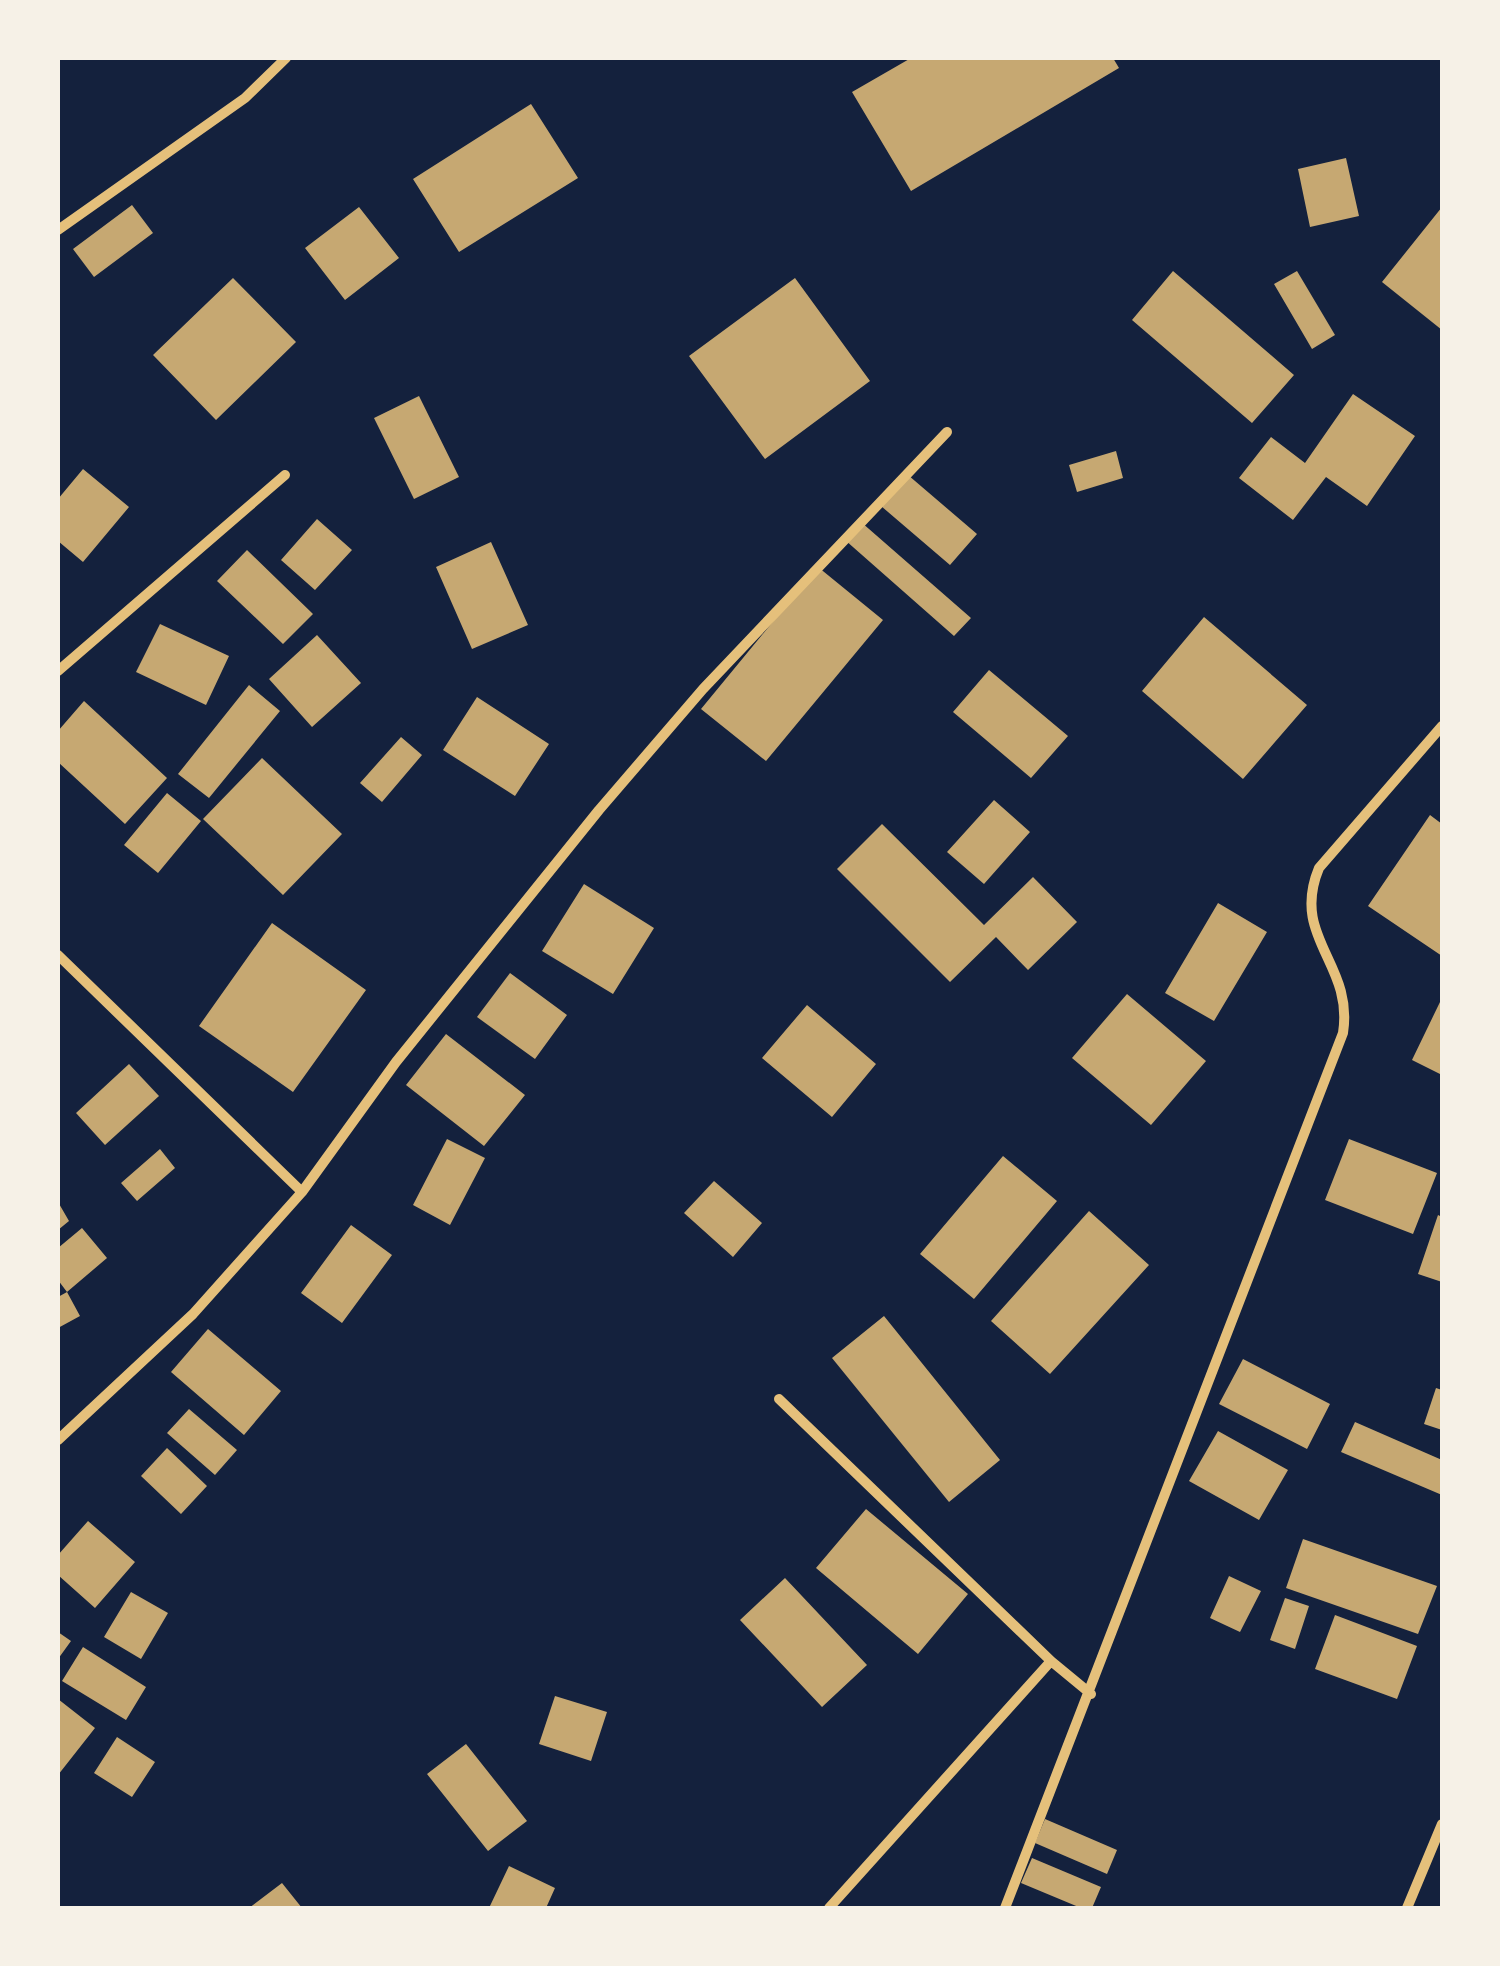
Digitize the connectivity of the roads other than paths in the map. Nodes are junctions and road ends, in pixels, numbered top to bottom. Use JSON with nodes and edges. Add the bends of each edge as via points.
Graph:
{"nodes":[{"id":1,"x":286,"y":58,"type":"edge"},
{"id":2,"x":58,"y":230,"type":"edge"},
{"id":3,"x":946,"y":432,"type":"dead end"},
{"id":4,"x":285,"y":475,"type":"dead end"},
{"id":5,"x":58,"y":671,"type":"edge"},
{"id":6,"x":1442,"y":726,"type":"edge"},
{"id":7,"x":58,"y":955,"type":"edge"},
{"id":8,"x":302,"y":1192,"type":"junction"},
{"id":9,"x":779,"y":1399,"type":"dead end"},
{"id":10,"x":58,"y":1440,"type":"edge"},
{"id":11,"x":1051,"y":1661,"type":"junction"},
{"id":12,"x":1090,"y":1694,"type":"junction"},
{"id":13,"x":1442,"y":1824,"type":"edge"},
{"id":14,"x":830,"y":1908,"type":"edge"},
{"id":15,"x":1005,"y":1908,"type":"edge"},
{"id":16,"x":1407,"y":1908,"type":"edge"}],
"edges":[{"from":1,"to":2,"type":"street","via":[[233,107]]},
{"from":3,"to":8,"type":"street","via":[[702,688],[396,1062]]},
{"from":4,"to":5,"type":"street"},
{"from":6,"to":12,"type":"street","via":[[1319,868],[1310,890],[1310,918],[1347,1006],[1343,1032]]},
{"from":7,"to":8,"type":"street"},
{"from":8,"to":10,"type":"street","via":[[193,1314]]},
{"from":9,"to":11,"type":"street"},
{"from":11,"to":12,"type":"street"},
{"from":11,"to":14,"type":"street"},
{"from":12,"to":15,"type":"street"},
{"from":13,"to":16,"type":"street"}]}
